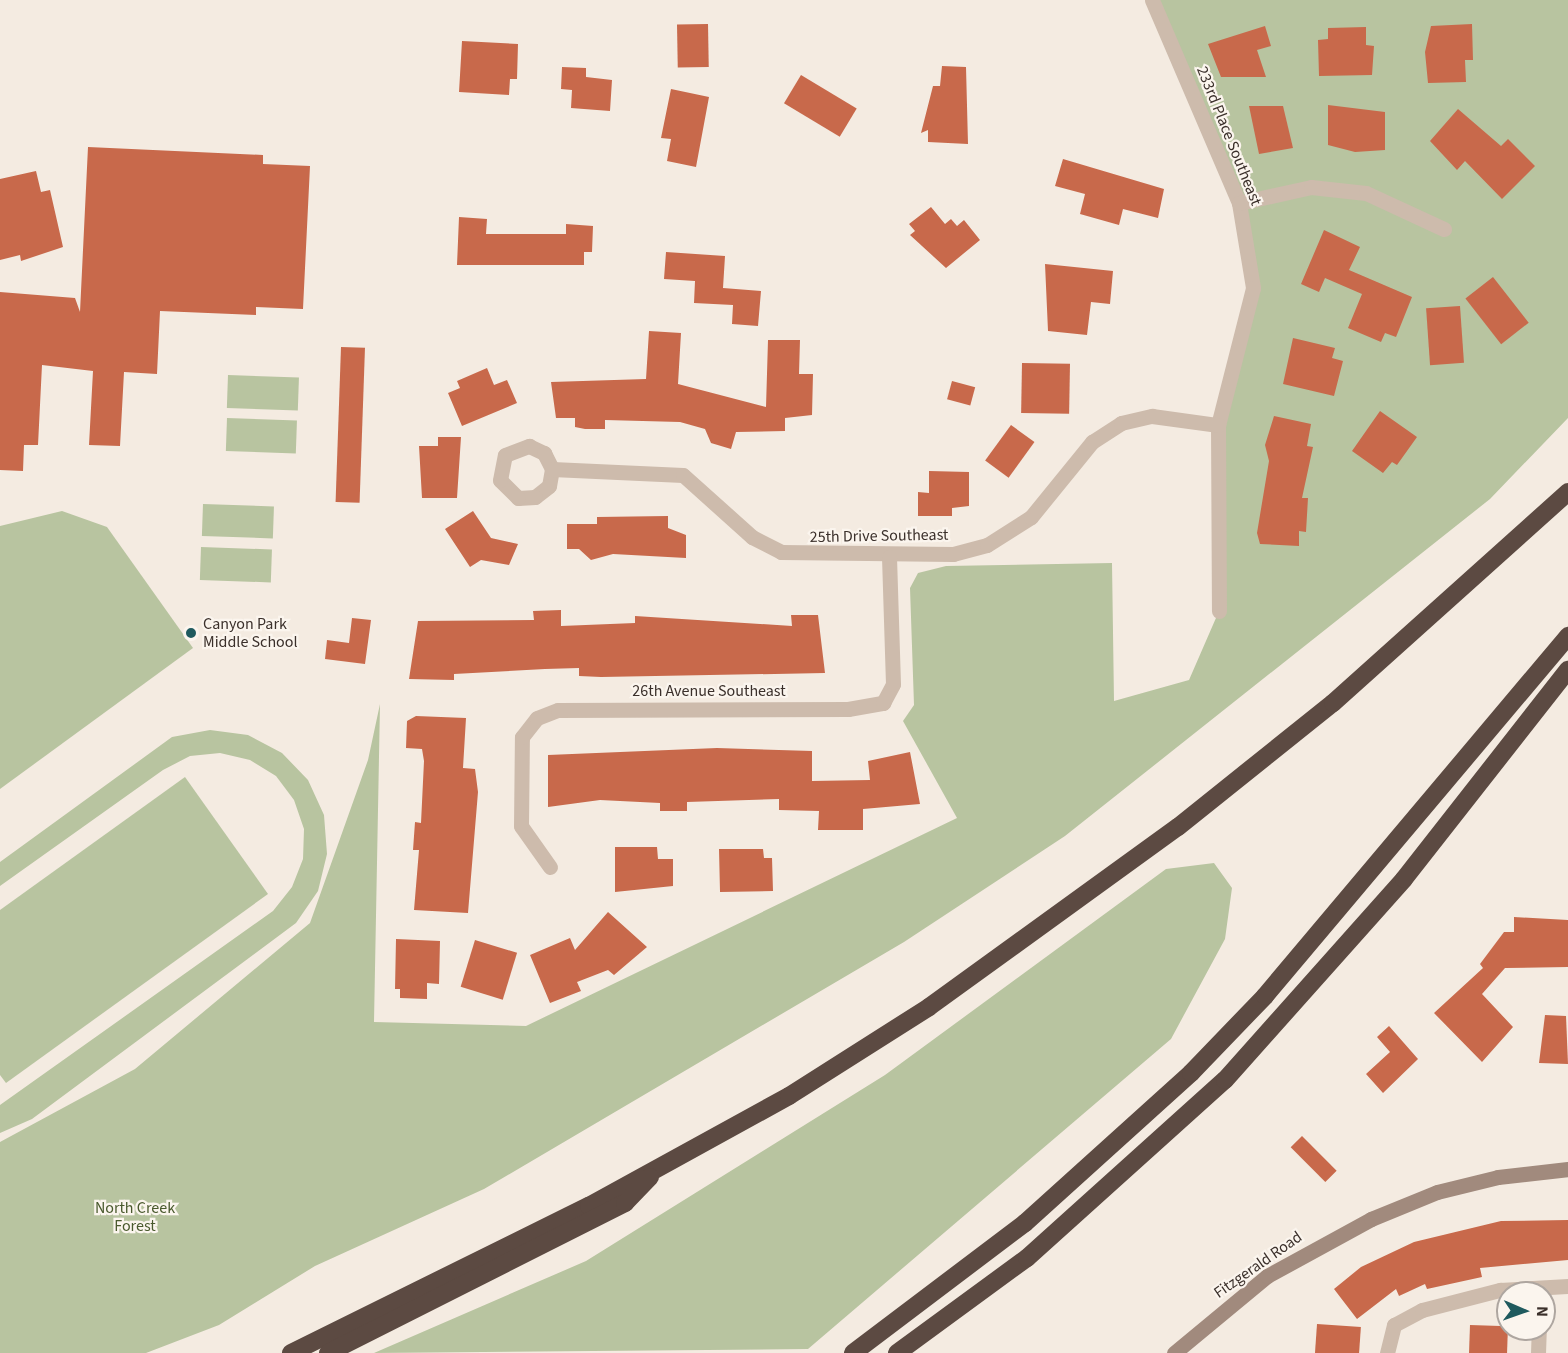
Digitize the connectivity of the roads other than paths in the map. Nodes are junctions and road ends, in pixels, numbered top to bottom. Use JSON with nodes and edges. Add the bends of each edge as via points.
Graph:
{"nodes":[{"id":1,"x":1152,"y":0,"type":"edge"},
{"id":2,"x":1239,"y":203,"type":"junction"},
{"id":3,"x":1444,"y":229,"type":"dead end"},
{"id":4,"x":1218,"y":425,"type":"junction"},
{"id":5,"x":552,"y":469,"type":"dead end"},
{"id":6,"x":1568,"y":492,"type":"edge"},
{"id":7,"x":889,"y":557,"type":"junction"},
{"id":8,"x":1219,"y":611,"type":"dead end"},
{"id":9,"x":1568,"y":636,"type":"edge"},
{"id":10,"x":1568,"y":670,"type":"edge"},
{"id":11,"x":550,"y":867,"type":"dead end"},
{"id":12,"x":663,"y":1163,"type":"junction"},
{"id":13,"x":1568,"y":1168,"type":"edge"},
{"id":14,"x":1496,"y":1291,"type":"edge"},
{"id":15,"x":291,"y":1353,"type":"edge"},
{"id":16,"x":328,"y":1353,"type":"edge"},
{"id":17,"x":853,"y":1353,"type":"edge"},
{"id":18,"x":897,"y":1353,"type":"edge"},
{"id":19,"x":1174,"y":1353,"type":"edge"},
{"id":20,"x":1387,"y":1353,"type":"edge"}],
"edges":[{"from":1,"to":2,"type":"street","name":"233rd Place Southeast"},
{"from":2,"to":3,"type":"street","via":[[1311,187],[1366,193]]},
{"from":2,"to":4,"type":"street","name":"233rd Place Southeast","via":[[1253,288]]},
{"from":4,"to":7,"type":"street","name":"25th Drive Southeast","via":[[1152,416],[1121,423],[1092,442],[1031,517],[987,545],[953,554]]},
{"from":4,"to":8,"type":"street","name":"233rd Place Southeast"},
{"from":5,"to":7,"type":"street","name":"25th Drive Southeast","via":[[683,475],[752,537],[781,552]]},
{"from":6,"to":12,"type":"highway","via":[[1333,704],[1105,882],[929,1007],[789,1096]]},
{"from":7,"to":11,"type":"street","name":"26th Avenue Southeast","via":[[893,684],[883,703],[848,709],[558,710],[537,718],[522,736],[521,826]]},
{"from":9,"to":17,"type":"highway","via":[[1265,996],[1191,1074],[1025,1223]]},
{"from":10,"to":18,"type":"highway","via":[[1366,925],[1225,1080],[1027,1258]]},
{"from":12,"to":15,"type":"highway","via":[[444,1280]]},
{"from":12,"to":16,"type":"highway","via":[[625,1203]]},
{"from":13,"to":19,"type":"street","name":"Fitzgerald Road","via":[[1498,1177],[1437,1192],[1371,1219],[1267,1276]]},
{"from":14,"to":20,"type":"street","via":[[1422,1310],[1394,1325]]}]}
